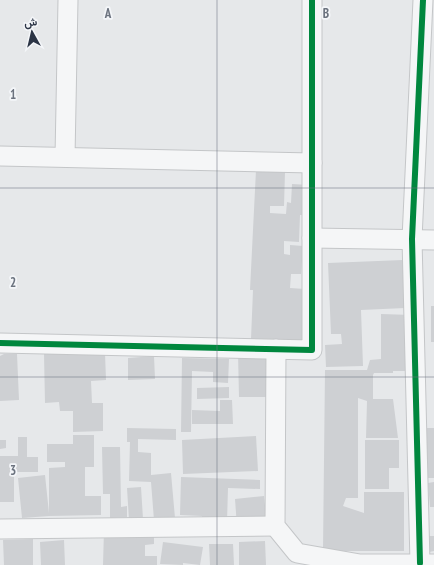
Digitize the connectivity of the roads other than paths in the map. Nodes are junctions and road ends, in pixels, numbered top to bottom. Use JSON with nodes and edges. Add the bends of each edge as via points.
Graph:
{"nodes":[{"id":1,"x":68,"y":0,"type":"edge"},
{"id":2,"x":312,"y":0,"type":"edge"},
{"id":3,"x":423,"y":0,"type":"edge"},
{"id":4,"x":0,"y":156,"type":"edge"},
{"id":5,"x":65,"y":157,"type":"junction"},
{"id":6,"x":312,"y":163,"type":"junction"},
{"id":7,"x":312,"y":238,"type":"junction"},
{"id":8,"x":412,"y":239,"type":"junction"},
{"id":9,"x":434,"y":240,"type":"edge"},
{"id":10,"x":0,"y":343,"type":"edge"},
{"id":11,"x":276,"y":349,"type":"junction"},
{"id":12,"x":275,"y":526,"type":"junction"},
{"id":13,"x":0,"y":529,"type":"edge"},
{"id":14,"x":360,"y":564,"type":"edge"},
{"id":15,"x":427,"y":564,"type":"edge"}],
"edges":[{"from":1,"to":5,"type":"street"},
{"from":2,"to":6,"type":"street"},
{"from":3,"to":8,"type":"street"},
{"from":4,"to":5,"type":"street"},
{"from":5,"to":6,"type":"street"},
{"from":6,"to":7,"type":"street"},
{"from":7,"to":8,"type":"street"},
{"from":7,"to":11,"type":"street","via":[[312,350]]},
{"from":8,"to":9,"type":"street"},
{"from":8,"to":15,"type":"street"},
{"from":10,"to":11,"type":"street"},
{"from":11,"to":12,"type":"street"},
{"from":12,"to":13,"type":"street"},
{"from":12,"to":14,"type":"street","via":[[297,553]]},
{"from":14,"to":15,"type":"street"}]}
